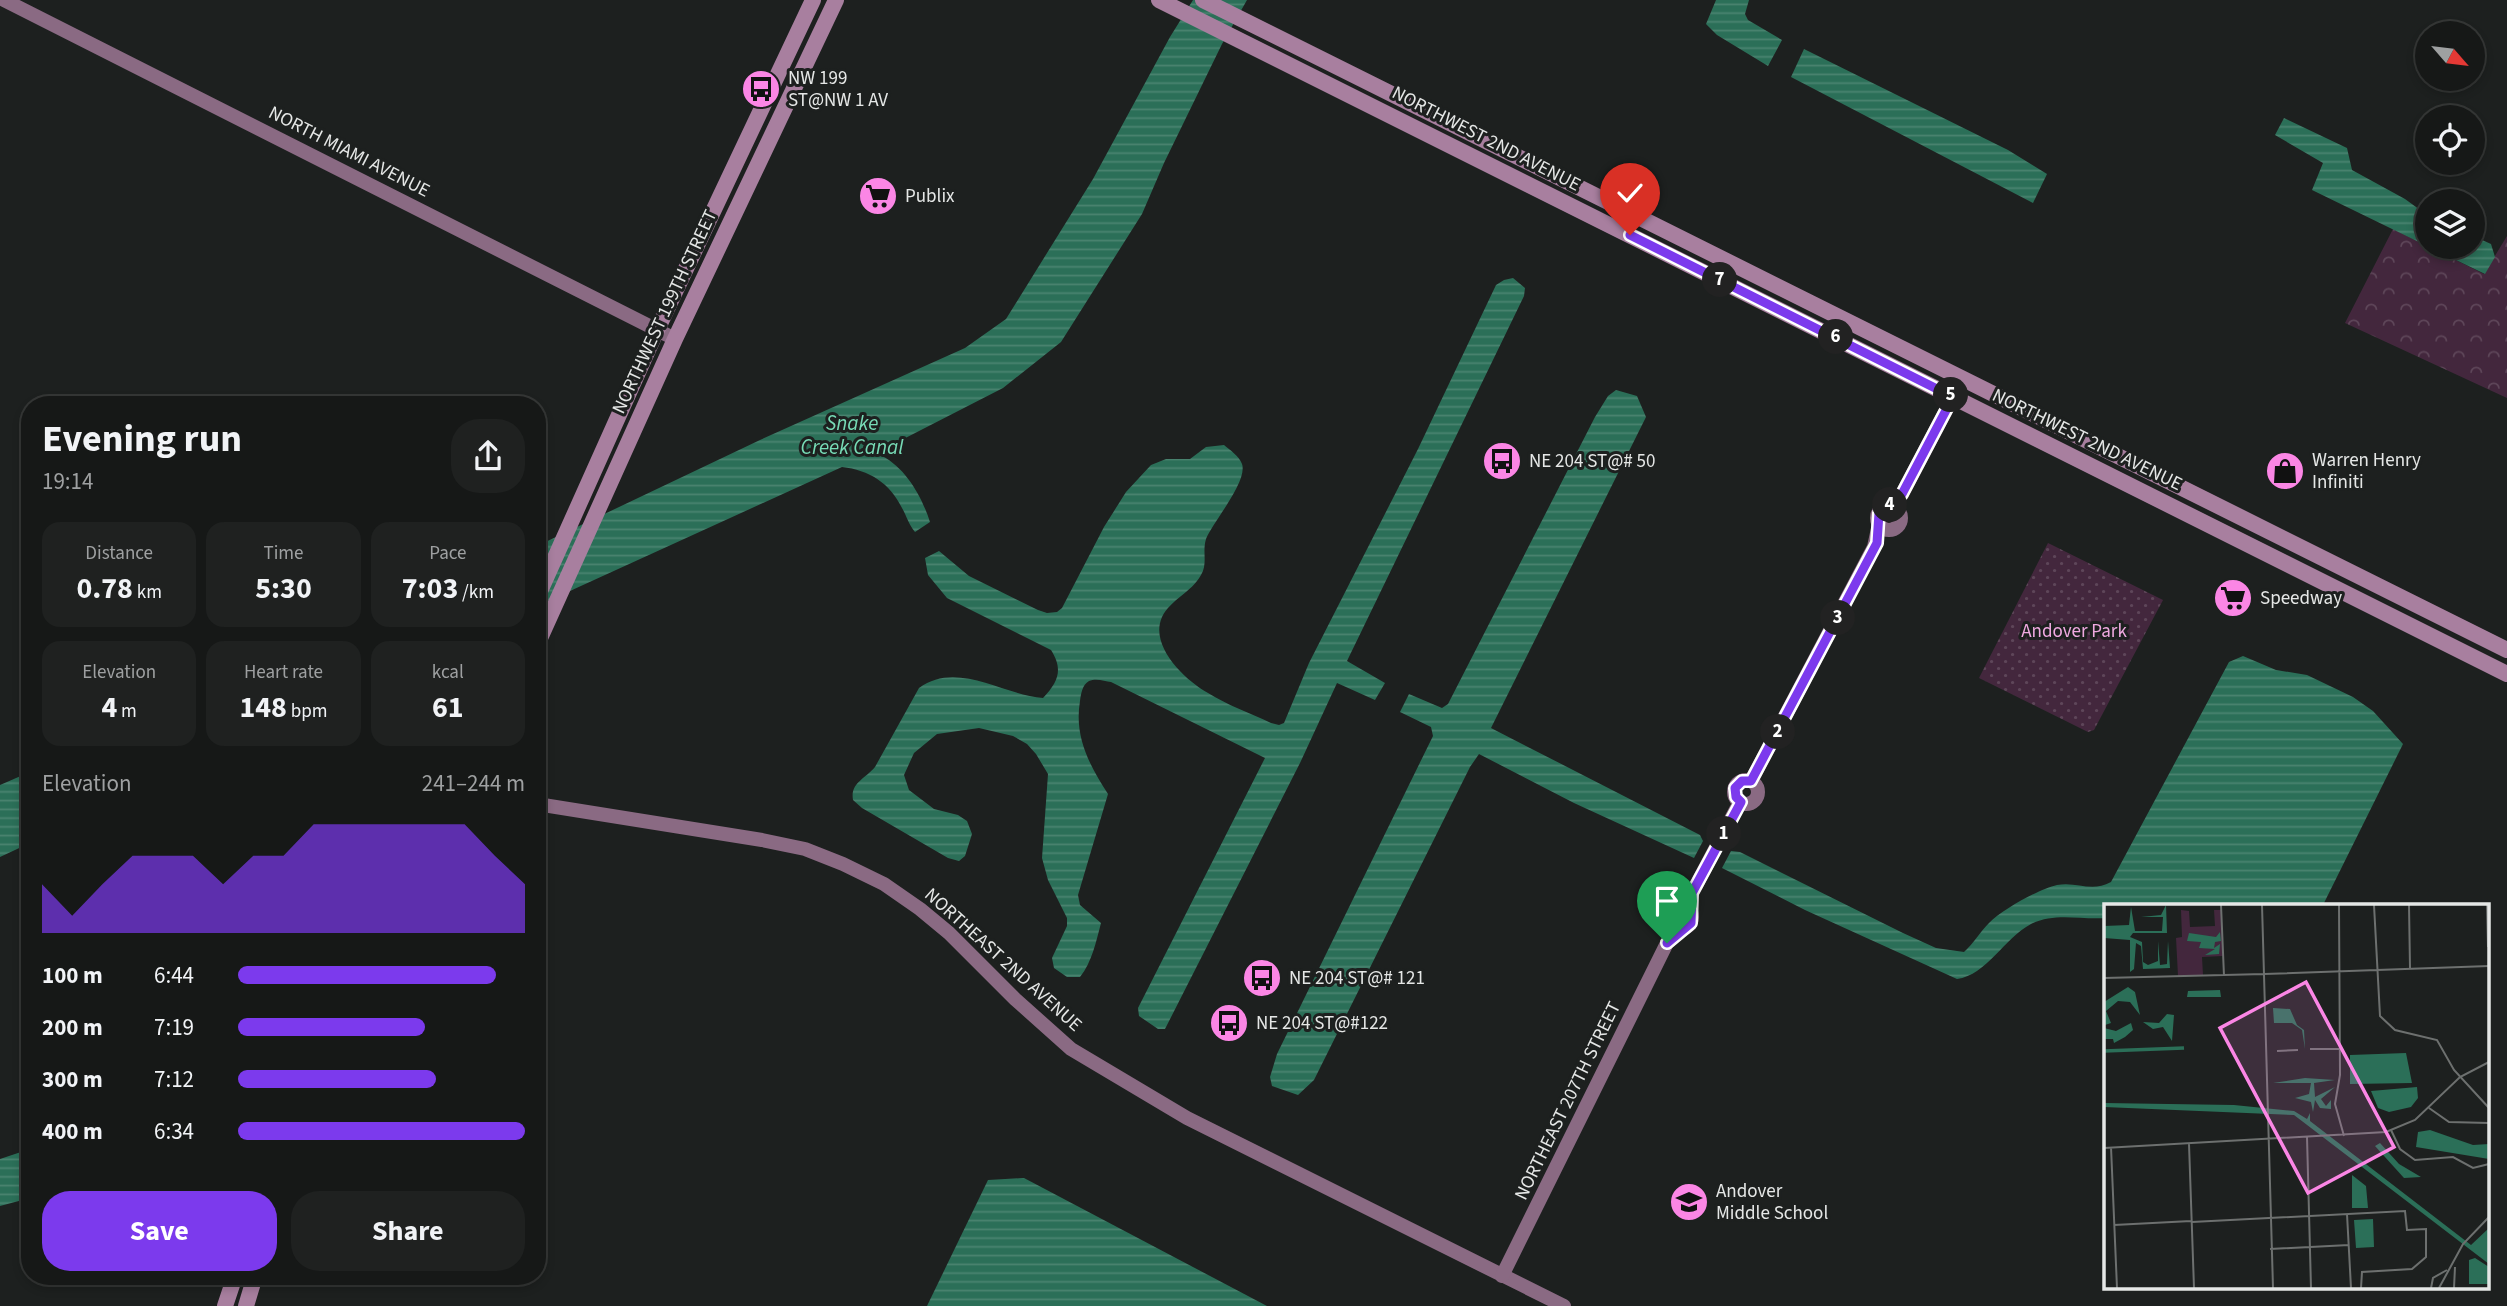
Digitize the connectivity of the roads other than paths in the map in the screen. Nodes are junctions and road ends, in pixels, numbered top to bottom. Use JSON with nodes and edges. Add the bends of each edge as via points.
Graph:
{"nodes":[{"id":1,"x":4,"y":0,"type":"edge"},
{"id":2,"x":813,"y":0,"type":"edge"},
{"id":3,"x":836,"y":0,"type":"edge"},
{"id":4,"x":1159,"y":0,"type":"edge"},
{"id":5,"x":1203,"y":0,"type":"edge"},
{"id":6,"x":657,"y":330,"type":"junction"},
{"id":7,"x":675,"y":339,"type":"junction"},
{"id":8,"x":1963,"y":379,"type":"junction"},
{"id":9,"x":1953,"y":397,"type":"junction"},
{"id":10,"x":1894,"y":510,"type":"junction"},
{"id":11,"x":1885,"y":527,"type":"junction"},
{"id":12,"x":546,"y":578,"type":"edge"},
{"id":13,"x":546,"y":626,"type":"edge"},
{"id":14,"x":2507,"y":650,"type":"edge"},
{"id":15,"x":2507,"y":674,"type":"edge"},
{"id":16,"x":546,"y":805,"type":"edge"},
{"id":17,"x":1685,"y":908,"type":"junction"},
{"id":18,"x":1676,"y":925,"type":"junction"},
{"id":19,"x":1502,"y":1276,"type":"junction"},
{"id":20,"x":232,"y":1285,"type":"edge"},
{"id":21,"x":252,"y":1285,"type":"edge"},
{"id":22,"x":225,"y":1306,"type":"edge"},
{"id":23,"x":246,"y":1306,"type":"edge"},
{"id":24,"x":1564,"y":1306,"type":"edge"}],
"edges":[{"from":1,"to":6,"type":"street","name":"NORTH MIAMI AVENUE"},
{"from":2,"to":6,"type":"main road","name":"NORTHWEST 199TH STREET"},
{"from":3,"to":7,"type":"main road","name":"NORTHWEST 199TH STREET"},
{"from":4,"to":9,"type":"main road","name":"NORTHWEST 2ND AVENUE"},
{"from":5,"to":8,"type":"main road","name":"NORTHWEST 2ND AVENUE"},
{"from":6,"to":7,"type":"street","name":"NORTH MIAMI AVENUE"},
{"from":6,"to":12,"type":"main road","name":"NORTHWEST 199TH STREET"},
{"from":7,"to":13,"type":"main road","name":"NORTHWEST 199TH STREET"},
{"from":8,"to":9,"type":"street"},
{"from":8,"to":14,"type":"main road","name":"NORTHWEST 2ND AVENUE"},
{"from":9,"to":10,"type":"street"},
{"from":9,"to":15,"type":"main road","name":"NORTHWEST 2ND AVENUE"},
{"from":10,"to":11,"type":"street","via":[[1899,525]]},
{"from":10,"to":11,"type":"street","via":[[1879,513]]},
{"from":11,"to":17,"type":"street","via":[[1751,781],[1757,788],[1756,797],[1741,802]]},
{"from":16,"to":19,"type":"street","name":"NORTHEAST 2ND AVENUE","via":[[805,849],[884,884],[953,937],[1071,1048],[1187,1118]]},
{"from":17,"to":18,"type":"street","via":[[1670,911]]},
{"from":17,"to":18,"type":"street","via":[[1691,923]]},
{"from":18,"to":19,"type":"street","name":"NORTHEAST 207TH STREET"},
{"from":19,"to":24,"type":"street","name":"NORTHEAST 2ND AVENUE"},
{"from":20,"to":22,"type":"main road"},
{"from":21,"to":23,"type":"main road"}]}
